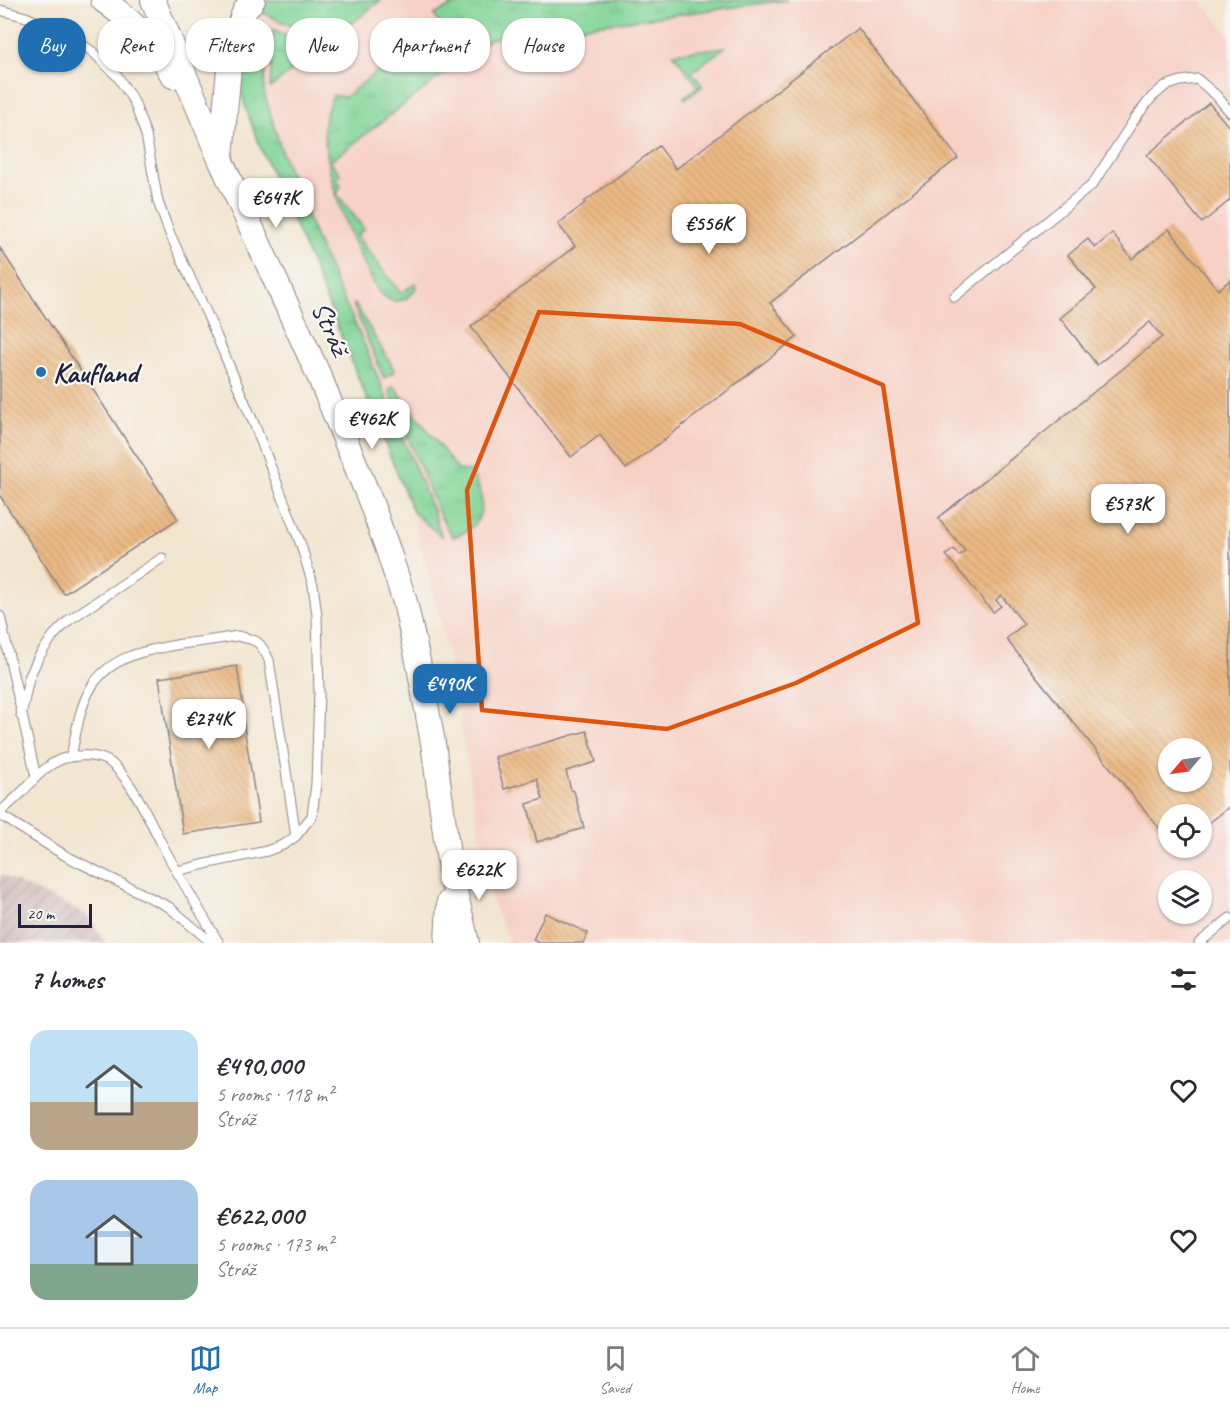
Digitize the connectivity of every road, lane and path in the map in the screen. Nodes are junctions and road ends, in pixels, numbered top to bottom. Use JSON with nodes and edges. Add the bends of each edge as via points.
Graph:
{"nodes":[{"id":1,"x":103,"y":0,"type":"edge"},
{"id":2,"x":153,"y":0,"type":"edge"},
{"id":3,"x":253,"y":0,"type":"edge"},
{"id":4,"x":0,"y":10,"type":"edge"},
{"id":5,"x":1230,"y":112,"type":"edge"},
{"id":6,"x":220,"y":159,"type":"junction"},
{"id":7,"x":954,"y":297,"type":"dead end"},
{"id":8,"x":162,"y":558,"type":"dead end"},
{"id":9,"x":0,"y":616,"type":"edge"},
{"id":10,"x":21,"y":716,"type":"junction"},
{"id":11,"x":71,"y":757,"type":"junction"},
{"id":12,"x":36,"y":777,"type":"junction"},
{"id":13,"x":0,"y":813,"type":"edge"},
{"id":14,"x":296,"y":836,"type":"junction"},
{"id":15,"x":450,"y":869,"type":"junction"},
{"id":16,"x":177,"y":871,"type":"junction"},
{"id":17,"x":1230,"y":918,"type":"edge"},
{"id":18,"x":212,"y":943,"type":"edge"},
{"id":19,"x":219,"y":943,"type":"edge"},
{"id":20,"x":447,"y":943,"type":"edge"},
{"id":21,"x":467,"y":943,"type":"edge"},
{"id":22,"x":1199,"y":943,"type":"edge"}],
"edges":[{"from":1,"to":6,"type":"street","via":[[140,30],[159,53]]},
{"from":2,"to":6,"type":"street","name":"Stráž"},
{"from":3,"to":6,"type":"street","via":[[231,46]]},
{"from":4,"to":14,"type":"lane","via":[[46,25],[93,52],[118,77],[134,102],[146,135],[158,202],[170,234],[235,379],[302,545],[317,615],[319,693],[312,816]]},
{"from":5,"to":7,"type":"lane","via":[[1197,79],[1165,86],[1136,117],[1092,185]]},
{"from":6,"to":15,"type":"street","name":"Stráž","via":[[320,378],[392,560],[405,602],[434,743]]},
{"from":8,"to":10,"type":"lane","via":[[69,620],[53,636],[29,678]]},
{"from":9,"to":10,"type":"lane"},
{"from":10,"to":12,"type":"lane"},
{"from":11,"to":12,"type":"lane","via":[[52,764]]},
{"from":11,"to":14,"type":"lane","via":[[78,722],[92,686],[125,657],[158,648],[237,636],[249,638],[261,644],[269,660]]},
{"from":11,"to":16,"type":"lane","via":[[104,759],[126,780]]},
{"from":12,"to":13,"type":"lane"},
{"from":13,"to":18,"type":"lane","via":[[66,856],[169,907]]},
{"from":14,"to":16,"type":"lane","via":[[267,851]]},
{"from":15,"to":20,"type":"street","name":"Stráž"},
{"from":15,"to":21,"type":"street","name":"Stráž"},
{"from":16,"to":19,"type":"lane"},
{"from":17,"to":22,"type":"lane"}]}
